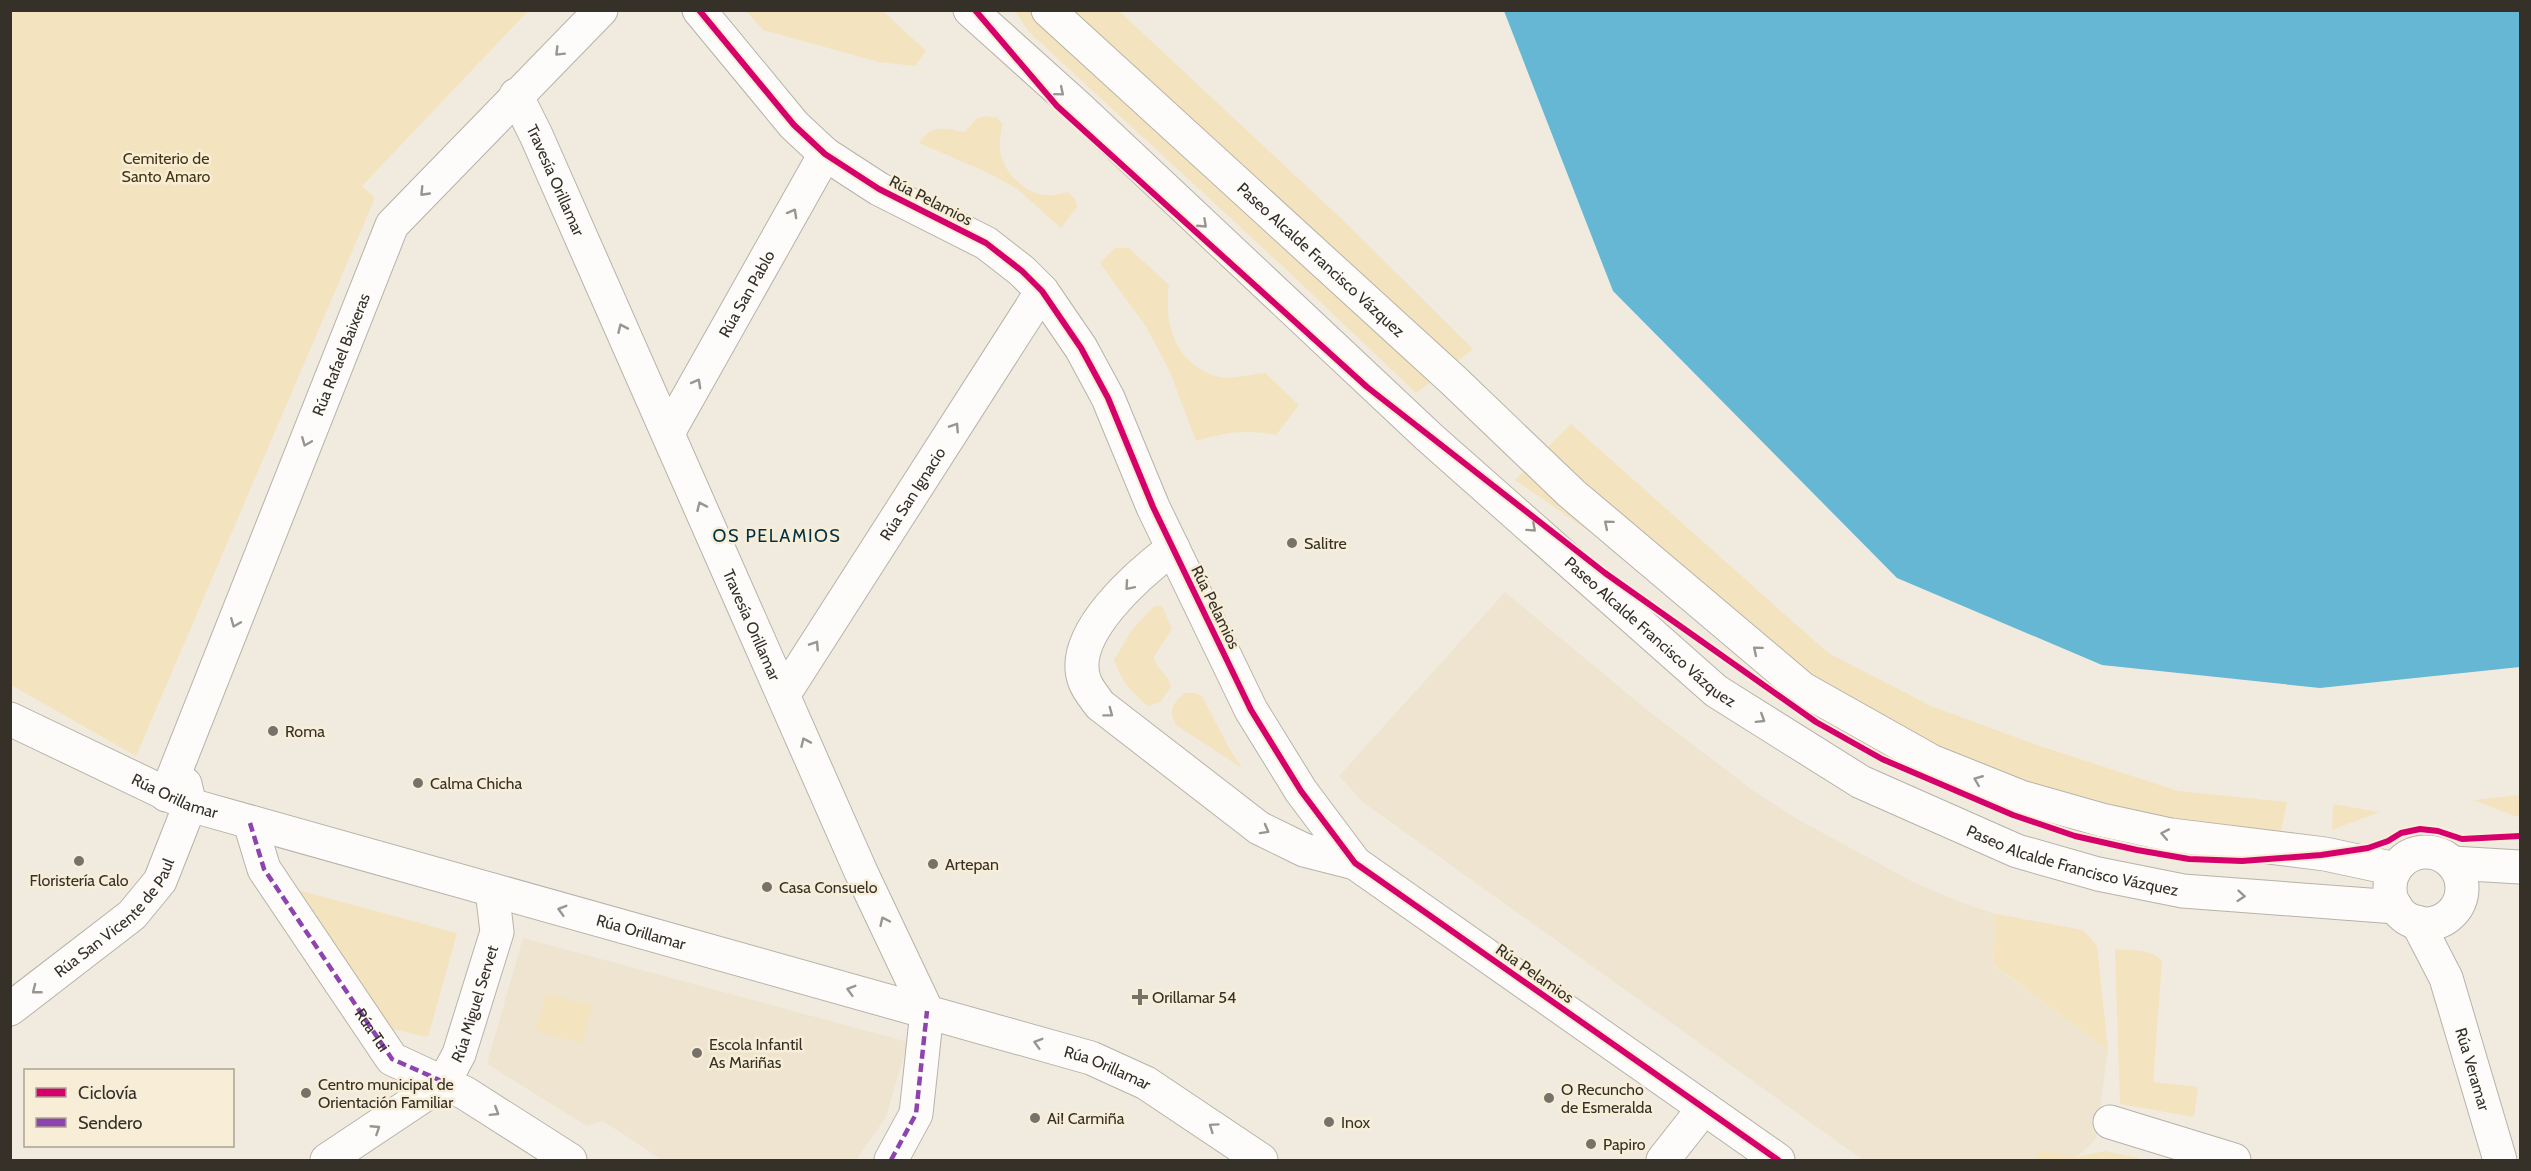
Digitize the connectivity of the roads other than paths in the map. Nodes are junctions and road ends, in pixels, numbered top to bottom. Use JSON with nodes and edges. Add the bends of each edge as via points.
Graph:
{"nodes":[{"id":1,"x":600,"y":10,"type":"edge"},
{"id":2,"x":699,"y":10,"type":"edge"},
{"id":3,"x":970,"y":10,"type":"edge"},
{"id":4,"x":1048,"y":10,"type":"edge"},
{"id":5,"x":516,"y":95,"type":"junction"},
{"id":6,"x":825,"y":154,"type":"junction"},
{"id":7,"x":1042,"y":291,"type":"junction"},
{"id":8,"x":668,"y":434,"type":"junction"},
{"id":9,"x":1173,"y":548,"type":"junction"},
{"id":10,"x":784,"y":694,"type":"junction"},
{"id":11,"x":10,"y":719,"type":"edge"},
{"id":12,"x":178,"y":800,"type":"junction"},
{"id":13,"x":250,"y":823,"type":"junction"},
{"id":14,"x":1354,"y":863,"type":"junction"},
{"id":15,"x":2452,"y":863,"type":"junction"},
{"id":16,"x":2520,"y":867,"type":"edge"},
{"id":17,"x":2395,"y":869,"type":"junction"},
{"id":18,"x":2520,"y":875,"type":"edge"},
{"id":19,"x":492,"y":890,"type":"junction"},
{"id":20,"x":2429,"y":912,"type":"junction"},
{"id":21,"x":10,"y":1009,"type":"edge"},
{"id":22,"x":927,"y":1011,"type":"junction"},
{"id":23,"x":444,"y":1082,"type":"junction"},
{"id":24,"x":1704,"y":1108,"type":"junction"},
{"id":25,"x":2110,"y":1122,"type":"dead end"},
{"id":26,"x":532,"y":1151,"type":"edge"},
{"id":27,"x":327,"y":1161,"type":"edge"},
{"id":28,"x":570,"y":1161,"type":"edge"},
{"id":29,"x":891,"y":1161,"type":"edge"},
{"id":30,"x":1261,"y":1161,"type":"edge"},
{"id":31,"x":1663,"y":1161,"type":"edge"},
{"id":32,"x":1779,"y":1161,"type":"edge"},
{"id":33,"x":2234,"y":1161,"type":"edge"},
{"id":34,"x":2500,"y":1161,"type":"edge"}],
"edges":[{"from":1,"to":5,"type":"street","name":"Rúa Rafael Baixeras","one_way":true},
{"from":2,"to":6,"type":"street","name":"Rúa Pelamios","via":[[794,125]]},
{"from":3,"to":20,"type":"street","name":"Paseo Alcalde Francisco Vázquez","one_way":true,"via":[[1429,437],[1716,691],[1861,782],[2017,851],[2097,874],[2183,891]]},
{"from":17,"to":4,"type":"street","name":"Paseo Alcalde Francisco Vázquez","one_way":true,"via":[[2325,854],[2171,835],[2021,797],[1931,761],[1803,689],[1571,493]]},
{"from":8,"to":5,"type":"street","name":"Travesía Orillamar","one_way":true},
{"from":5,"to":12,"type":"street","name":"Rúa Rafael Baixeras","one_way":true,"via":[[392,225],[179,762]]},
{"from":6,"to":7,"type":"street","name":"Rúa Pelamios","via":[[879,189],[986,243]]},
{"from":8,"to":6,"type":"street","name":"Rúa San Pablo","one_way":true},
{"from":7,"to":9,"type":"street","name":"Rúa Pelamios","via":[[1081,348],[1108,398]]},
{"from":10,"to":7,"type":"street","name":"Rúa San Ignacio","one_way":true},
{"from":10,"to":8,"type":"street","name":"Travesía Orillamar","one_way":true},
{"from":9,"to":14,"type":"street","name":"Rúa Pelamios","via":[[1251,710],[1300,791]]},
{"from":9,"to":14,"type":"street","name":"Rúa Pelamios","one_way":true,"via":[[1143,570],[1094,627],[1082,663],[1084,681],[1100,705],[1259,828],[1305,850]]},
{"from":22,"to":10,"type":"street","name":"Travesía Orillamar","one_way":true,"via":[[861,872]]},
{"from":11,"to":12,"type":"street","name":"Rúa Orillamar"},
{"from":12,"to":13,"type":"street","name":"Rúa Orillamar"},
{"from":12,"to":21,"type":"street","name":"Rúa San Vicente de Paul","one_way":true,"via":[[160,881],[132,915]]},
{"from":13,"to":19,"type":"street","name":"Rúa Orillamar"},
{"from":13,"to":23,"type":"street","name":"Rúa Tui","via":[[264,869],[392,1059]]},
{"from":14,"to":24,"type":"street","name":"Rúa Pelamios"},
{"from":15,"to":16,"type":"street"},
{"from":15,"to":17,"type":"street","via":[[2434,852],[2423,852],[2412,855]]},
{"from":15,"to":20,"type":"street","via":[[2462,880]]},
{"from":17,"to":20,"type":"street","via":[[2390,888]]},
{"from":18,"to":20,"type":"street","name":"Paseo Alcalde Francisco Vázquez"},
{"from":22,"to":19,"type":"street","name":"Rúa Orillamar","one_way":true},
{"from":19,"to":23,"type":"street","name":"Rúa Miguel Servet","via":[[497,932],[459,1054]]},
{"from":20,"to":34,"type":"street","name":"Rúa Veramar"},
{"from":22,"to":29,"type":"street","via":[[916,1114]]},
{"from":30,"to":22,"type":"street","name":"Rúa Orillamar","one_way":true,"via":[[1146,1083],[1090,1058]]},
{"from":23,"to":26,"type":"street","name":"Rúa Tui","one_way":true},
{"from":27,"to":23,"type":"street","name":"Rúa Miguel Servet","one_way":true},
{"from":24,"to":31,"type":"street"},
{"from":24,"to":32,"type":"street","name":"Rúa Pelamios"},
{"from":25,"to":33,"type":"street"},
{"from":26,"to":28,"type":"street","name":"Rúa Tui"}]}
